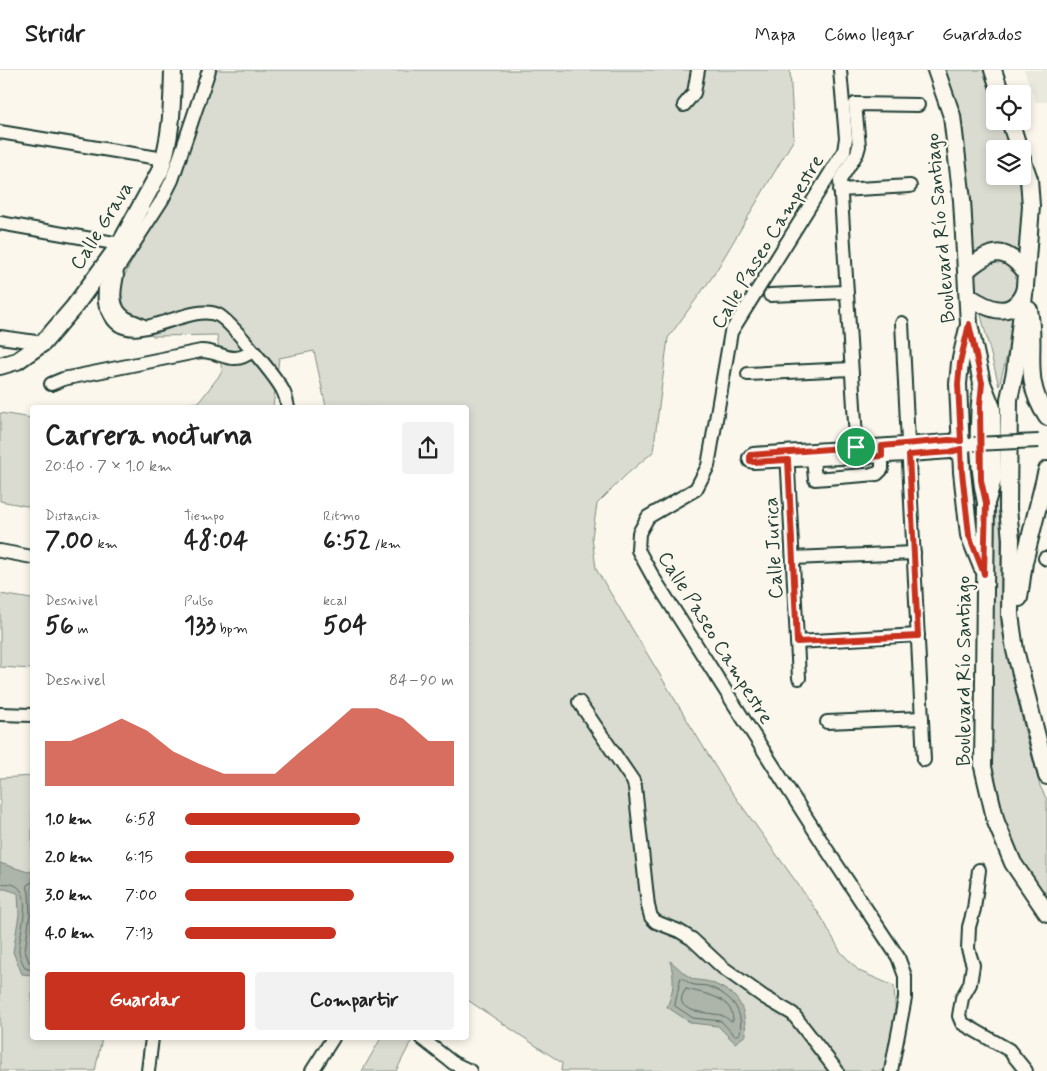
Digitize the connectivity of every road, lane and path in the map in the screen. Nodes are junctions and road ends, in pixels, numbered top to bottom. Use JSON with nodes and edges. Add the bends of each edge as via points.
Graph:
{"nodes":[{"id":1,"x":173,"y":70,"type":"edge"},
{"id":2,"x":200,"y":70,"type":"edge"},
{"id":3,"x":209,"y":70,"type":"edge"},
{"id":4,"x":698,"y":70,"type":"edge"},
{"id":5,"x":840,"y":70,"type":"edge"},
{"id":6,"x":936,"y":70,"type":"edge"},
{"id":7,"x":992,"y":70,"type":"edge"},
{"id":8,"x":998,"y":85,"type":"edge"},
{"id":9,"x":684,"y":104,"type":"dead end"},
{"id":10,"x":918,"y":106,"type":"dead end"},
{"id":11,"x":196,"y":110,"type":"junction"},
{"id":12,"x":0,"y":132,"type":"edge"},
{"id":13,"x":164,"y":159,"type":"junction"},
{"id":14,"x":1029,"y":185,"type":"edge"},
{"id":15,"x":910,"y":186,"type":"dead end"},
{"id":16,"x":840,"y":190,"type":"junction"},
{"id":17,"x":0,"y":223,"type":"edge"},
{"id":18,"x":120,"y":244,"type":"junction"},
{"id":19,"x":967,"y":270,"type":"junction"},
{"id":20,"x":1026,"y":279,"type":"junction"},
{"id":21,"x":846,"y":292,"type":"junction"},
{"id":22,"x":770,"y":295,"type":"dead end"},
{"id":23,"x":968,"y":296,"type":"junction"},
{"id":24,"x":902,"y":323,"type":"dead end"},
{"id":25,"x":969,"y":324,"type":"junction"},
{"id":26,"x":0,"y":336,"type":"edge"},
{"id":27,"x":43,"y":343,"type":"junction"},
{"id":28,"x":252,"y":351,"type":"junction"},
{"id":29,"x":0,"y":366,"type":"edge"},
{"id":30,"x":851,"y":369,"type":"junction"},
{"id":31,"x":748,"y":374,"type":"dead end"},
{"id":32,"x":51,"y":384,"type":"dead end"},
{"id":33,"x":287,"y":405,"type":"edge"},
{"id":34,"x":1047,"y":417,"type":"edge"},
{"id":35,"x":1043,"y":441,"type":"edge"},
{"id":36,"x":966,"y":445,"type":"junction"},
{"id":37,"x":908,"y":450,"type":"junction"},
{"id":38,"x":882,"y":451,"type":"junction"},
{"id":39,"x":857,"y":452,"type":"junction"},
{"id":40,"x":788,"y":456,"type":"junction"},
{"id":41,"x":813,"y":459,"type":"junction"},
{"id":42,"x":1047,"y":470,"type":"edge"},
{"id":43,"x":0,"y":551,"type":"edge"},
{"id":44,"x":914,"y":553,"type":"junction"},
{"id":45,"x":30,"y":557,"type":"edge"},
{"id":46,"x":794,"y":558,"type":"junction"},
{"id":47,"x":984,"y":574,"type":"junction"},
{"id":48,"x":918,"y":636,"type":"junction"},
{"id":49,"x":797,"y":642,"type":"junction"},
{"id":50,"x":1015,"y":650,"type":"junction"},
{"id":51,"x":799,"y":678,"type":"dead end"},
{"id":52,"x":579,"y":702,"type":"dead end"},
{"id":53,"x":0,"y":714,"type":"edge"},
{"id":54,"x":30,"y":715,"type":"edge"},
{"id":55,"x":922,"y":718,"type":"junction"},
{"id":56,"x":827,"y":722,"type":"dead end"},
{"id":57,"x":924,"y":760,"type":"dead end"},
{"id":58,"x":1047,"y":776,"type":"edge"},
{"id":59,"x":979,"y":870,"type":"dead end"},
{"id":60,"x":1047,"y":913,"type":"edge"},
{"id":61,"x":152,"y":1040,"type":"edge"},
{"id":62,"x":332,"y":1040,"type":"edge"},
{"id":63,"x":423,"y":1040,"type":"edge"},
{"id":64,"x":451,"y":1067,"type":"edge"},
{"id":65,"x":148,"y":1071,"type":"edge"},
{"id":66,"x":312,"y":1071,"type":"edge"},
{"id":67,"x":470,"y":1071,"type":"edge"},
{"id":68,"x":837,"y":1071,"type":"edge"},
{"id":69,"x":892,"y":1071,"type":"edge"},
{"id":70,"x":1026,"y":1071,"type":"edge"}],
"edges":[{"from":1,"to":13,"type":"main road","name":"Calle Grava","via":[[171,128]]},
{"from":2,"to":11,"type":"street","via":[[194,91]]},
{"from":3,"to":11,"type":"street"},
{"from":4,"to":9,"type":"street","via":[[694,93]]},
{"from":5,"to":69,"type":"street","name":"Calle Paseo Campestre","via":[[846,138],[844,151],[731,332],[708,466],[696,489],[648,517],[639,533],[638,550],[898,958],[905,976],[905,998]]},
{"from":6,"to":19,"type":"main road","name":"Boulevard Río Santiago","via":[[952,116]]},
{"from":7,"to":8,"type":"main road"},
{"from":10,"to":16,"type":"street","via":[[855,104],[859,146],[840,180]]},
{"from":11,"to":28,"type":"street","via":[[172,180],[105,288],[104,303],[114,321],[124,328],[146,328],[192,314],[218,315]]},
{"from":12,"to":13,"type":"street"},
{"from":13,"to":18,"type":"main road","name":"Calle Grava"},
{"from":14,"to":20,"type":"main road"},
{"from":15,"to":16,"type":"street"},
{"from":16,"to":21,"type":"street"},
{"from":17,"to":18,"type":"street"},
{"from":18,"to":27,"type":"main road","name":"Calle Grava"},
{"from":19,"to":20,"type":"main road","via":[[980,258],[998,253],[1016,260]]},
{"from":19,"to":23,"type":"main road","name":"Boulevard Río Santiago"},
{"from":20,"to":23,"type":"main road","via":[[1017,302],[1001,310],[992,310]]},
{"from":20,"to":34,"type":"main road","via":[[1032,322],[1032,385]]},
{"from":20,"to":50,"type":"main road","via":[[1015,372],[1020,398],[1019,509],[1012,539],[1010,615]]},
{"from":21,"to":22,"type":"street"},
{"from":21,"to":30,"type":"street"},
{"from":23,"to":25,"type":"main road","name":"Boulevard Río Santiago"},
{"from":24,"to":37,"type":"street"},
{"from":25,"to":36,"type":"main road","via":[[958,384]]},
{"from":25,"to":47,"type":"main road","name":"Boulevard Río Santiago","via":[[982,383],[992,408],[993,479],[986,503]]},
{"from":26,"to":27,"type":"street"},
{"from":27,"to":29,"type":"main road","name":"Calle Grava","via":[[17,361]]},
{"from":28,"to":32,"type":"street","via":[[236,359],[201,350]]},
{"from":28,"to":33,"type":"street","via":[[270,370],[284,392]]},
{"from":30,"to":31,"type":"street"},
{"from":30,"to":39,"type":"street"},
{"from":35,"to":36,"type":"street","bridge":true},
{"from":36,"to":37,"type":"street","via":[[949,440]]},
{"from":36,"to":47,"type":"main road","via":[[962,481],[969,535]]},
{"from":37,"to":38,"type":"street"},
{"from":37,"to":44,"type":"street"},
{"from":38,"to":39,"type":"street"},
{"from":38,"to":41,"type":"street","via":[[882,469],[877,474],[815,479]]},
{"from":39,"to":40,"type":"street"},
{"from":39,"to":41,"type":"street"},
{"from":40,"to":41,"type":"street"},
{"from":40,"to":46,"type":"street","name":"Calle Jurica"},
{"from":42,"to":50,"type":"main road","via":[[1024,562]]},
{"from":43,"to":45,"type":"street"},
{"from":44,"to":46,"type":"street"},
{"from":44,"to":48,"type":"street"},
{"from":46,"to":49,"type":"street","name":"Calle Jurica"},
{"from":47,"to":60,"type":"main road","name":"Boulevard Río Santiago","via":[[983,767],[996,822],[1013,863]]},
{"from":48,"to":49,"type":"street"},
{"from":48,"to":55,"type":"street"},
{"from":49,"to":51,"type":"street","name":"Calle Jurica"},
{"from":50,"to":58,"type":"main road"},
{"from":52,"to":68,"type":"street","via":[[635,787],[651,917],[692,938],[722,967],[793,1014]]},
{"from":53,"to":54,"type":"street"},
{"from":55,"to":56,"type":"street"},
{"from":55,"to":57,"type":"street"},
{"from":59,"to":70,"type":"street","via":[[969,927],[968,949],[973,965],[959,1016],[962,1023],[975,1032],[1009,1050]]},
{"from":61,"to":65,"type":"street"},
{"from":62,"to":66,"type":"street"},
{"from":63,"to":64,"type":"street"},
{"from":64,"to":67,"type":"street"}]}
